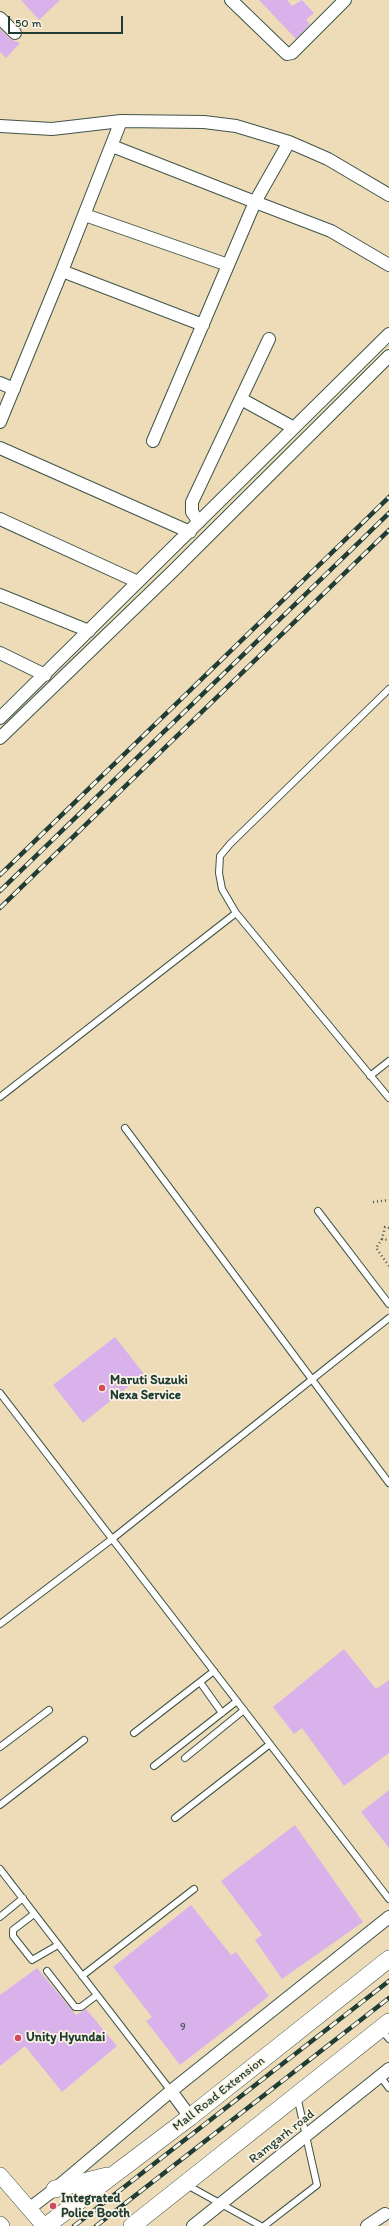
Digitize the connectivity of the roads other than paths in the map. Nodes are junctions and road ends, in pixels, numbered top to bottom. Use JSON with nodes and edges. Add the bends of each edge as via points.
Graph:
{"nodes":[{"id":1,"x":231,"y":0,"type":"edge"},
{"id":2,"x":345,"y":0,"type":"edge"},
{"id":3,"x":0,"y":18,"type":"edge"},
{"id":4,"x":15,"y":33,"type":"dead end"},
{"id":5,"x":121,"y":121,"type":"junction"},
{"id":6,"x":0,"y":126,"type":"edge"},
{"id":7,"x":289,"y":142,"type":"junction"},
{"id":8,"x":112,"y":146,"type":"junction"},
{"id":9,"x":389,"y":195,"type":"edge"},
{"id":10,"x":255,"y":202,"type":"junction"},
{"id":11,"x":85,"y":215,"type":"junction"},
{"id":12,"x":228,"y":265,"type":"junction"},
{"id":13,"x":389,"y":265,"type":"edge"},
{"id":14,"x":62,"y":271,"type":"junction"},
{"id":15,"x":203,"y":325,"type":"junction"},
{"id":16,"x":389,"y":334,"type":"edge"},
{"id":17,"x":270,"y":339,"type":"dead end"},
{"id":18,"x":389,"y":356,"type":"edge"},
{"id":19,"x":0,"y":382,"type":"edge"},
{"id":20,"x":14,"y":389,"type":"junction"},
{"id":21,"x":241,"y":399,"type":"junction"},
{"id":22,"x":0,"y":422,"type":"edge"},
{"id":23,"x":294,"y":428,"type":"junction"},
{"id":24,"x":154,"y":441,"type":"dead end"},
{"id":25,"x":0,"y":448,"type":"edge"},
{"id":26,"x":0,"y":519,"type":"edge"},
{"id":27,"x":199,"y":522,"type":"junction"},
{"id":28,"x":190,"y":532,"type":"junction"},
{"id":29,"x":138,"y":582,"type":"junction"},
{"id":30,"x":0,"y":595,"type":"edge"},
{"id":31,"x":89,"y":631,"type":"junction"},
{"id":32,"x":0,"y":653,"type":"edge"},
{"id":33,"x":45,"y":675,"type":"junction"},
{"id":34,"x":389,"y":689,"type":"edge"},
{"id":35,"x":0,"y":718,"type":"edge"},
{"id":36,"x":0,"y":738,"type":"edge"},
{"id":37,"x":236,"y":913,"type":"junction"},
{"id":38,"x":389,"y":1061,"type":"edge"},
{"id":39,"x":370,"y":1076,"type":"junction"},
{"id":40,"x":0,"y":1097,"type":"edge"},
{"id":41,"x":389,"y":1098,"type":"edge"},
{"id":42,"x":125,"y":1128,"type":"dead end"},
{"id":43,"x":318,"y":1211,"type":"dead end"},
{"id":44,"x":389,"y":1304,"type":"edge"},
{"id":45,"x":389,"y":1318,"type":"edge"},
{"id":46,"x":311,"y":1381,"type":"junction"},
{"id":47,"x":0,"y":1393,"type":"edge"},
{"id":48,"x":389,"y":1483,"type":"edge"},
{"id":49,"x":112,"y":1539,"type":"junction"},
{"id":50,"x":0,"y":1624,"type":"edge"},
{"id":51,"x":214,"y":1671,"type":"junction"},
{"id":52,"x":200,"y":1682,"type":"junction"},
{"id":53,"x":237,"y":1701,"type":"junction"},
{"id":54,"x":49,"y":1710,"type":"dead end"},
{"id":55,"x":244,"y":1710,"type":"junction"},
{"id":56,"x":222,"y":1713,"type":"junction"},
{"id":57,"x":134,"y":1733,"type":"dead end"},
{"id":58,"x":84,"y":1740,"type":"dead end"},
{"id":59,"x":270,"y":1744,"type":"junction"},
{"id":60,"x":0,"y":1747,"type":"edge"},
{"id":61,"x":185,"y":1758,"type":"dead end"},
{"id":62,"x":154,"y":1766,"type":"dead end"},
{"id":63,"x":0,"y":1806,"type":"edge"},
{"id":64,"x":175,"y":1818,"type":"dead end"},
{"id":65,"x":0,"y":1869,"type":"edge"},
{"id":66,"x":194,"y":1889,"type":"dead end"},
{"id":67,"x":23,"y":1898,"type":"junction"},
{"id":68,"x":389,"y":1899,"type":"edge"},
{"id":69,"x":34,"y":1914,"type":"junction"},
{"id":70,"x":0,"y":1917,"type":"edge"},
{"id":71,"x":389,"y":1917,"type":"edge"},
{"id":72,"x":58,"y":1945,"type":"junction"},
{"id":73,"x":389,"y":1959,"type":"edge"},
{"id":74,"x":48,"y":1971,"type":"dead end"},
{"id":75,"x":82,"y":1976,"type":"junction"},
{"id":76,"x":97,"y":1995,"type":"junction"},
{"id":77,"x":386,"y":2030,"type":"edge"},
{"id":78,"x":384,"y":2073,"type":"edge"},
{"id":79,"x":389,"y":2088,"type":"edge"},
{"id":80,"x":171,"y":2091,"type":"junction"},
{"id":81,"x":297,"y":2095,"type":"junction"},
{"id":82,"x":190,"y":2117,"type":"junction"},
{"id":83,"x":306,"y":2135,"type":"junction"},
{"id":84,"x":115,"y":2174,"type":"junction"},
{"id":85,"x":0,"y":2175,"type":"edge"},
{"id":86,"x":185,"y":2184,"type":"junction"},
{"id":87,"x":55,"y":2189,"type":"junction"},
{"id":88,"x":220,"y":2204,"type":"junction"},
{"id":89,"x":30,"y":2208,"type":"junction"},
{"id":90,"x":385,"y":2214,"type":"dead end"},
{"id":91,"x":198,"y":2224,"type":"edge"},
{"id":92,"x":45,"y":2226,"type":"edge"},
{"id":93,"x":132,"y":2226,"type":"edge"},
{"id":94,"x":261,"y":2226,"type":"edge"},
{"id":95,"x":264,"y":2226,"type":"edge"},
{"id":96,"x":367,"y":2226,"type":"edge"}],
"edges":[{"from":1,"to":2,"type":"street","via":[[287,54],[292,53]]},
{"from":3,"to":4,"type":"street"},
{"from":5,"to":6,"type":"street","via":[[52,129]]},
{"from":5,"to":7,"type":"street","via":[[204,122],[236,126]]},
{"from":5,"to":8,"type":"street"},
{"from":7,"to":9,"type":"street","via":[[334,163]]},
{"from":7,"to":10,"type":"street"},
{"from":8,"to":10,"type":"street"},
{"from":8,"to":11,"type":"street"},
{"from":10,"to":12,"type":"street"},
{"from":10,"to":13,"type":"street","via":[[331,231]]},
{"from":11,"to":12,"type":"street"},
{"from":11,"to":14,"type":"street"},
{"from":12,"to":15,"type":"street"},
{"from":14,"to":15,"type":"street"},
{"from":14,"to":20,"type":"street"},
{"from":15,"to":24,"type":"street"},
{"from":16,"to":23,"type":"street"},
{"from":17,"to":21,"type":"street"},
{"from":18,"to":36,"type":"street"},
{"from":19,"to":20,"type":"street"},
{"from":20,"to":22,"type":"street"},
{"from":21,"to":23,"type":"street"},
{"from":21,"to":27,"type":"street","via":[[192,502],[192,512]]},
{"from":23,"to":27,"type":"street"},
{"from":25,"to":28,"type":"street"},
{"from":26,"to":29,"type":"street"},
{"from":27,"to":28,"type":"street"},
{"from":28,"to":29,"type":"street"},
{"from":29,"to":31,"type":"street"},
{"from":30,"to":31,"type":"street"},
{"from":31,"to":33,"type":"street"},
{"from":32,"to":33,"type":"street"},
{"from":33,"to":35,"type":"street"},
{"from":34,"to":37,"type":"lane","via":[[220,856],[219,873],[222,889]]},
{"from":37,"to":39,"type":"lane"},
{"from":37,"to":40,"type":"lane"},
{"from":38,"to":39,"type":"lane"},
{"from":39,"to":41,"type":"lane"},
{"from":42,"to":46,"type":"lane"},
{"from":43,"to":44,"type":"lane"},
{"from":45,"to":46,"type":"lane"},
{"from":46,"to":48,"type":"lane"},
{"from":46,"to":49,"type":"lane"},
{"from":47,"to":49,"type":"lane"},
{"from":49,"to":50,"type":"lane"},
{"from":49,"to":51,"type":"lane"},
{"from":51,"to":52,"type":"lane"},
{"from":51,"to":53,"type":"lane"},
{"from":52,"to":56,"type":"lane"},
{"from":52,"to":57,"type":"lane"},
{"from":53,"to":55,"type":"lane"},
{"from":53,"to":56,"type":"lane"},
{"from":54,"to":60,"type":"lane"},
{"from":55,"to":59,"type":"lane"},
{"from":55,"to":61,"type":"lane"},
{"from":56,"to":62,"type":"lane"},
{"from":58,"to":63,"type":"lane"},
{"from":59,"to":64,"type":"lane"},
{"from":59,"to":68,"type":"lane"},
{"from":65,"to":67,"type":"lane"},
{"from":66,"to":75,"type":"lane"},
{"from":67,"to":69,"type":"lane"},
{"from":67,"to":70,"type":"lane"},
{"from":69,"to":72,"type":"lane"},
{"from":69,"to":72,"type":"lane","via":[[13,1930],[13,1936],[32,1960]]},
{"from":71,"to":80,"type":"street"},
{"from":72,"to":75,"type":"lane"},
{"from":73,"to":82,"type":"main road","name":"Mall Road Extension"},
{"from":74,"to":76,"type":"lane","via":[[75,2007],[81,2007]]},
{"from":75,"to":76,"type":"lane"},
{"from":76,"to":80,"type":"lane"},
{"from":77,"to":81,"type":"main road"},
{"from":78,"to":79,"type":"lane"},
{"from":78,"to":83,"type":"street","name":"Ramgarh road"},
{"from":80,"to":82,"type":"street"},
{"from":80,"to":87,"type":"street"},
{"from":81,"to":83,"type":"lane"},
{"from":81,"to":86,"type":"main road"},
{"from":82,"to":84,"type":"main road","name":"Mall Road Extension"},
{"from":83,"to":88,"type":"street","name":"Ramgarh road"},
{"from":83,"to":95,"type":"lane","via":[[317,2186]]},
{"from":84,"to":87,"type":"main road"},
{"from":84,"to":92,"type":"main road","name":"Mall Road Extension"},
{"from":85,"to":89,"type":"street"},
{"from":86,"to":88,"type":"lane"},
{"from":86,"to":93,"type":"main road"},
{"from":87,"to":89,"type":"street"},
{"from":88,"to":91,"type":"street","name":"Ramgarh road"},
{"from":88,"to":94,"type":"lane"},
{"from":89,"to":92,"type":"street"},
{"from":90,"to":96,"type":"street"}]}
